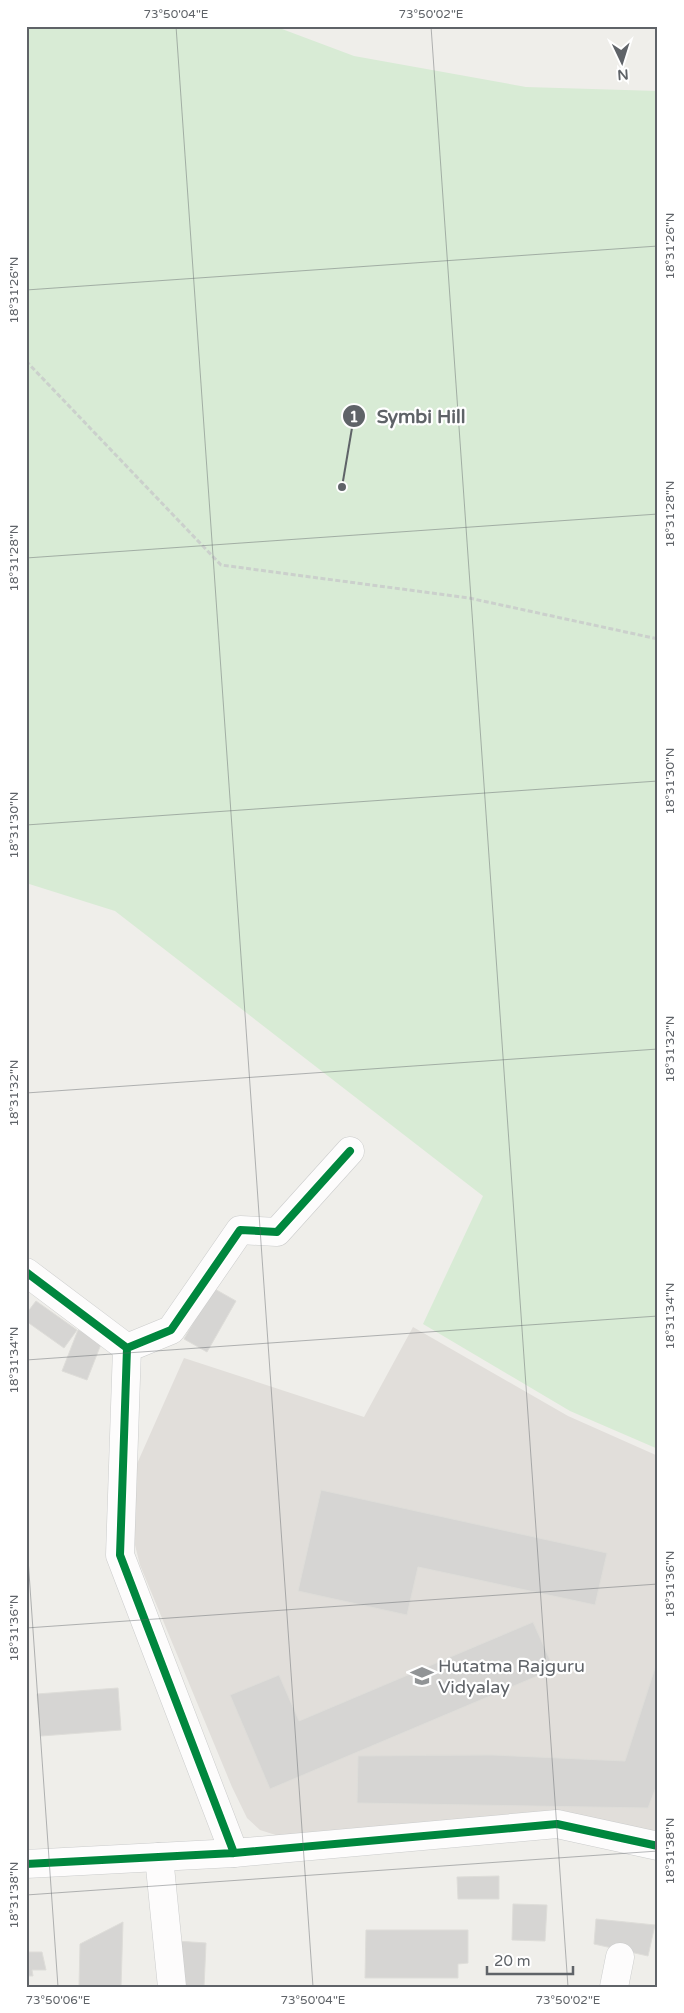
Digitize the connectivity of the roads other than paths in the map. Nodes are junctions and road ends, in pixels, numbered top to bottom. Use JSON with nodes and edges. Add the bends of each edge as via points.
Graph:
{"nodes":[{"id":1,"x":350,"y":1151,"type":"dead end"},
{"id":2,"x":26,"y":1272,"type":"edge"},
{"id":3,"x":127,"y":1348,"type":"junction"},
{"id":4,"x":658,"y":1846,"type":"edge"},
{"id":5,"x":234,"y":1853,"type":"junction"},
{"id":6,"x":159,"y":1857,"type":"junction"},
{"id":7,"x":26,"y":1864,"type":"edge"},
{"id":8,"x":620,"y":1957,"type":"dead end"},
{"id":9,"x":172,"y":1987,"type":"edge"},
{"id":10,"x":614,"y":1987,"type":"edge"}],
"edges":[{"from":1,"to":3,"type":"street","via":[[277,1232],[240,1230],[171,1330]]},
{"from":2,"to":3,"type":"street"},
{"from":3,"to":5,"type":"street","via":[[120,1555]]},
{"from":4,"to":5,"type":"street","via":[[558,1824]]},
{"from":5,"to":6,"type":"street"},
{"from":6,"to":7,"type":"street"},
{"from":6,"to":9,"type":"street"},
{"from":8,"to":10,"type":"street"}]}
